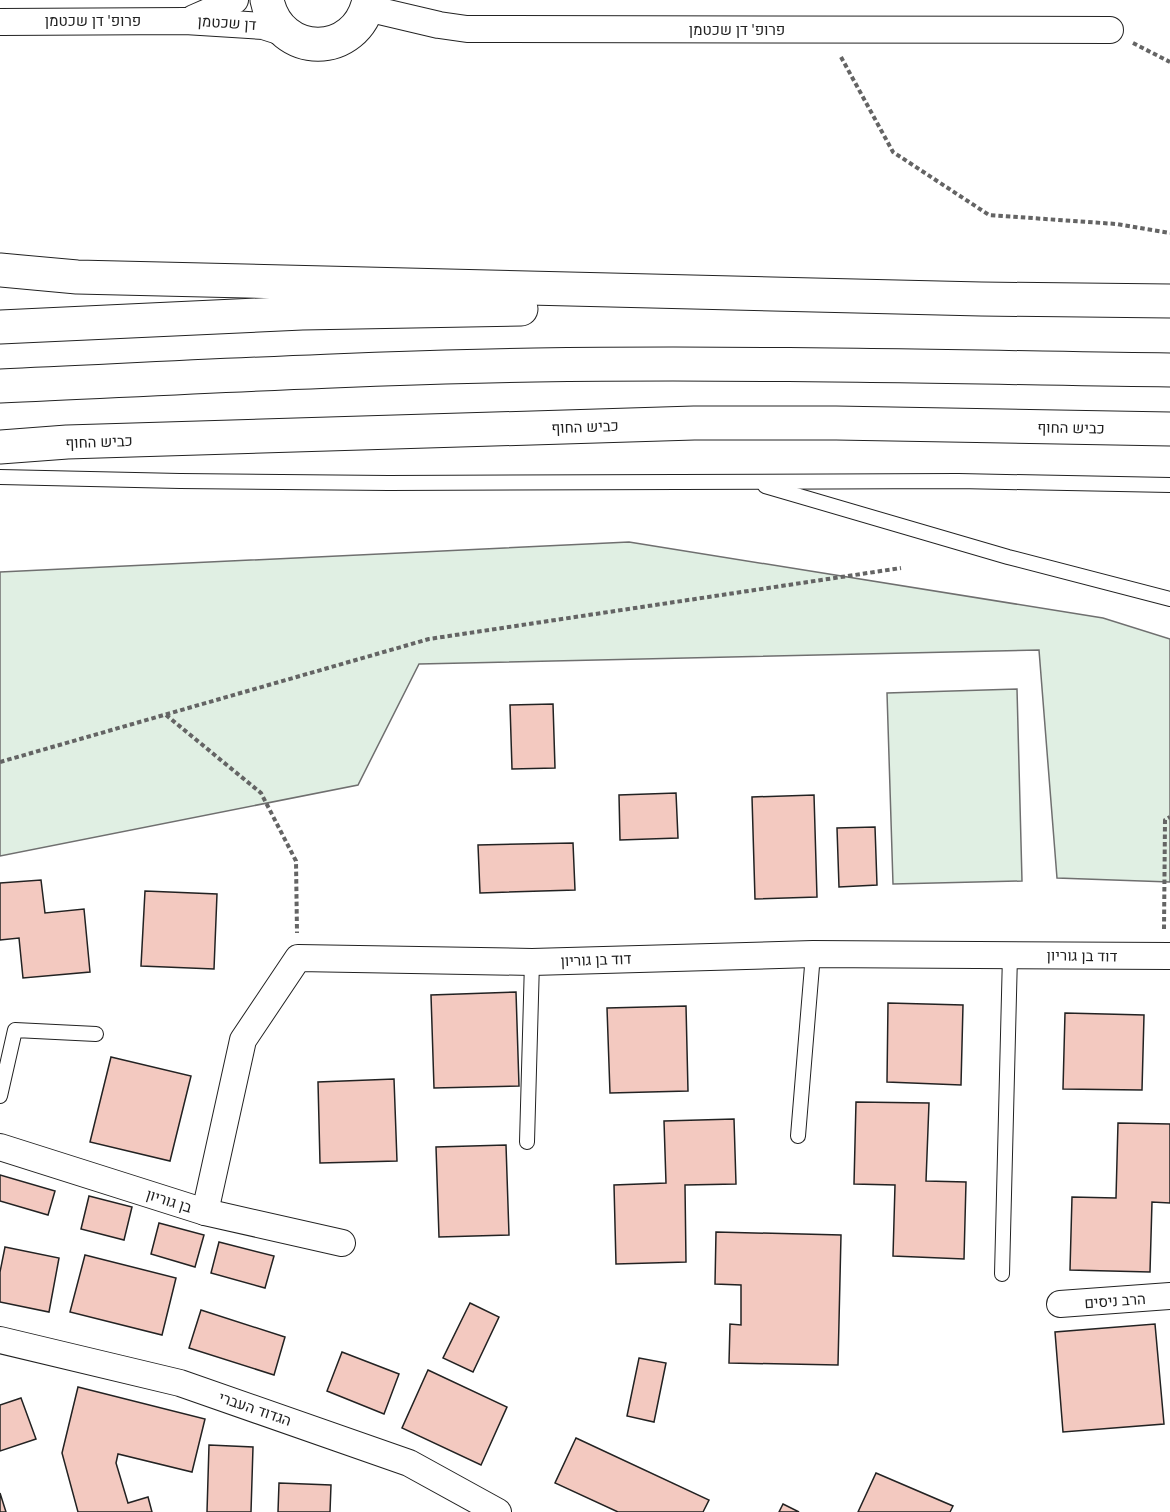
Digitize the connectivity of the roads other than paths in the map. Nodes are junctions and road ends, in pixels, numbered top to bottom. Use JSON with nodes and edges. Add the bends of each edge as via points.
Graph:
{"nodes":[{"id":1,"x":267,"y":0,"type":"edge"},
{"id":2,"x":368,"y":4,"type":"edge"},
{"id":3,"x":220,"y":8,"type":"edge"},
{"id":4,"x":185,"y":21,"type":"joint"},
{"id":5,"x":0,"y":22,"type":"edge"},
{"id":6,"x":1110,"y":30,"type":"road end"},
{"id":7,"x":285,"y":33,"type":"junction"},
{"id":8,"x":0,"y":270,"type":"edge"},
{"id":9,"x":981,"y":299,"type":"junction"},
{"id":10,"x":1170,"y":302,"type":"edge"},
{"id":11,"x":0,"y":327,"type":"edge"},
{"id":12,"x":1170,"y":370,"type":"edge"},
{"id":13,"x":0,"y":386,"type":"edge"},
{"id":14,"x":1170,"y":429,"type":"edge"},
{"id":15,"x":0,"y":447,"type":"edge"},
{"id":16,"x":0,"y":477,"type":"edge"},
{"id":17,"x":724,"y":481,"type":"junction"},
{"id":18,"x":1170,"y":485,"type":"edge"},
{"id":19,"x":1170,"y":599,"type":"edge"},
{"id":20,"x":813,"y":954,"type":"junction"},
{"id":21,"x":1010,"y":955,"type":"junction"},
{"id":22,"x":1167,"y":956,"type":"edge"},
{"id":23,"x":532,"y":962,"type":"junction"},
{"id":24,"x":96,"y":1034,"type":"dead end"},
{"id":25,"x":0,"y":1096,"type":"edge"},
{"id":26,"x":798,"y":1136,"type":"dead end"},
{"id":27,"x":527,"y":1142,"type":"dead end"},
{"id":28,"x":0,"y":1147,"type":"edge"},
{"id":29,"x":205,"y":1212,"type":"junction"},
{"id":30,"x":342,"y":1243,"type":"dead end"},
{"id":31,"x":1002,"y":1274,"type":"dead end"},
{"id":32,"x":1170,"y":1296,"type":"edge"},
{"id":33,"x":1060,"y":1304,"type":"dead end"},
{"id":34,"x":0,"y":1340,"type":"edge"},
{"id":35,"x":498,"y":1512,"type":"edge"}],
"edges":[{"from":1,"to":7,"type":"main road","via":[[272,17]]},
{"from":2,"to":6,"type":"street","name":"פרופ' דן שכטמן","via":[[467,29]]},
{"from":2,"to":7,"type":"main road","via":[[351,32],[333,42],[313,44]]},
{"from":3,"to":4,"type":"street","name":"דן שכטמן"},
{"from":3,"to":7,"type":"street","name":"דן שכטמן"},
{"from":4,"to":5,"type":"street","name":"פרופ' דן שכטמן"},
{"from":8,"to":9,"type":"main road","via":[[77,277]]},
{"from":9,"to":10,"type":"main road"},
{"from":9,"to":11,"type":"main road","via":[[302,313]]},
{"from":12,"to":13,"type":"main road","via":[[536,365],[378,368]]},
{"from":14,"to":15,"type":"main road","name":"כביש החוף","via":[[694,423]]},
{"from":16,"to":17,"type":"lane","via":[[389,483]]},
{"from":17,"to":18,"type":"lane"},
{"from":17,"to":19,"type":"lane","via":[[760,485]]},
{"from":20,"to":21,"type":"street","name":"דוד בן גוריון"},
{"from":20,"to":23,"type":"street","name":"דוד בן גוריון"},
{"from":20,"to":26,"type":"lane"},
{"from":21,"to":22,"type":"street","name":"דוד בן גוריון"},
{"from":21,"to":31,"type":"lane"},
{"from":23,"to":27,"type":"lane"},
{"from":23,"to":29,"type":"street","name":"דוד בן גוריון","via":[[298,958],[243,1040]]},
{"from":24,"to":25,"type":"lane","via":[[15,1030]]},
{"from":28,"to":29,"type":"street","name":"בן גוריון"},
{"from":29,"to":30,"type":"street","name":"בן גוריון"},
{"from":32,"to":33,"type":"street","name":"הרב ניסים"},
{"from":34,"to":35,"type":"street","name":"הגדוד העברי","via":[[180,1383],[409,1463]]}]}
